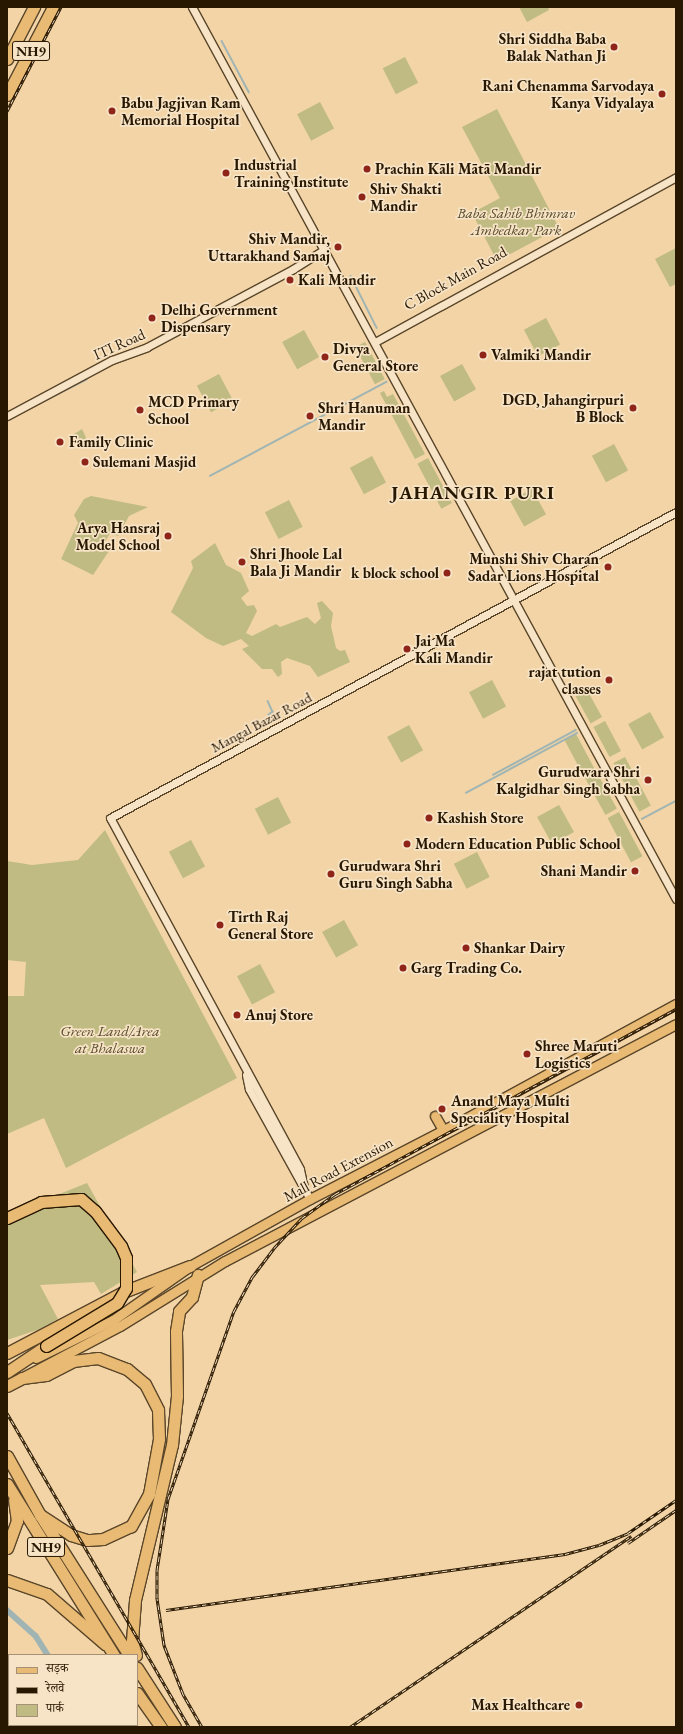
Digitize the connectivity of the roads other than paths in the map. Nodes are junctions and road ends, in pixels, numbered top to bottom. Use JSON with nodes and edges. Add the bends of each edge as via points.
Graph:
{"nodes":[{"id":1,"x":34,"y":7,"type":"edge"},
{"id":2,"x":53,"y":7,"type":"edge"},
{"id":3,"x":192,"y":7,"type":"edge"},
{"id":4,"x":7,"y":59,"type":"edge"},
{"id":5,"x":7,"y":95,"type":"edge"},
{"id":6,"x":676,"y":177,"type":"edge"},
{"id":7,"x":325,"y":249,"type":"junction"},
{"id":8,"x":374,"y":340,"type":"junction"},
{"id":9,"x":7,"y":416,"type":"edge"},
{"id":10,"x":676,"y":512,"type":"edge"},
{"id":11,"x":515,"y":599,"type":"junction"},
{"id":12,"x":676,"y":899,"type":"edge"},
{"id":13,"x":676,"y":1004,"type":"edge"},
{"id":14,"x":676,"y":1024,"type":"edge"},
{"id":15,"x":436,"y":1116,"type":"dead end"},
{"id":16,"x":443,"y":1130,"type":"junction"},
{"id":17,"x":310,"y":1199,"type":"junction"},
{"id":18,"x":7,"y":1218,"type":"edge"},
{"id":19,"x":190,"y":1266,"type":"junction"},
{"id":20,"x":198,"y":1276,"type":"junction"},
{"id":21,"x":7,"y":1353,"type":"edge"},
{"id":22,"x":12,"y":1370,"type":"edge"},
{"id":23,"x":22,"y":1378,"type":"junction"},
{"id":24,"x":7,"y":1386,"type":"edge"},
{"id":25,"x":7,"y":1456,"type":"edge"},
{"id":26,"x":8,"y":1486,"type":"edge"},
{"id":27,"x":40,"y":1515,"type":"junction"},
{"id":28,"x":7,"y":1548,"type":"edge"},
{"id":29,"x":7,"y":1580,"type":"edge"},
{"id":30,"x":91,"y":1605,"type":"junction"},
{"id":31,"x":112,"y":1650,"type":"edge"},
{"id":32,"x":128,"y":1654,"type":"edge"},
{"id":33,"x":136,"y":1654,"type":"edge"},
{"id":34,"x":139,"y":1672,"type":"edge"},
{"id":35,"x":138,"y":1694,"type":"edge"},
{"id":36,"x":160,"y":1727,"type":"edge"},
{"id":37,"x":175,"y":1727,"type":"edge"}],
"edges":[{"from":1,"to":4,"type":"highway"},
{"from":2,"to":5,"type":"highway","number":"NH9"},
{"from":3,"to":7,"type":"street"},
{"from":6,"to":8,"type":"street","name":"C Block Main Road"},
{"from":7,"to":8,"type":"street"},
{"from":7,"to":9,"type":"street","name":"ITI Road","via":[[293,269],[147,347],[112,360]]},
{"from":8,"to":11,"type":"street"},
{"from":10,"to":11,"type":"street","name":"Mangal Bazar Road"},
{"from":11,"to":12,"type":"street"},
{"from":11,"to":17,"type":"street","name":"Mangal Bazar Road","via":[[110,818],[300,1169]]},
{"from":13,"to":16,"type":"main road","name":"Mall Road Extension"},
{"from":14,"to":20,"type":"main road","name":"Mall Road Extension"},
{"from":15,"to":16,"type":"main road"},
{"from":16,"to":17,"type":"main road","name":"Mall Road Extension"},
{"from":17,"to":19,"type":"main road","name":"Mall Road Extension"},
{"from":18,"to":22,"type":"highway","bridge":true,"via":[[41,1202],[81,1199],[95,1210],[121,1246],[126,1258],[126,1288],[117,1303]]},
{"from":19,"to":21,"type":"highway","via":[[123,1292]]},
{"from":19,"to":22,"type":"main road","name":"Mall Road Extension","via":[[113,1320]]},
{"from":20,"to":23,"type":"main road","name":"Mall Road Extension","via":[[120,1326]]},
{"from":20,"to":33,"type":"highway","via":[[192,1297],[179,1311],[176,1331],[177,1396],[172,1445],[135,1600],[132,1641]]},
{"from":23,"to":24,"type":"highway"},
{"from":23,"to":27,"type":"highway","via":[[46,1375],[73,1361],[98,1358],[127,1368],[152,1394],[158,1410],[159,1439],[149,1494],[130,1526],[103,1539],[87,1540],[71,1535]]},
{"from":25,"to":27,"type":"highway","number":"NH9"},
{"from":26,"to":28,"type":"highway","via":[[17,1522]]},
{"from":26,"to":30,"type":"highway","number":"NH9"},
{"from":27,"to":30,"type":"highway"},
{"from":29,"to":31,"type":"highway","via":[[47,1594],[96,1639]]},
{"from":30,"to":31,"type":"highway","number":"NH9"},
{"from":30,"to":32,"type":"highway"},
{"from":34,"to":37,"type":"highway"},
{"from":35,"to":36,"type":"highway"}]}
